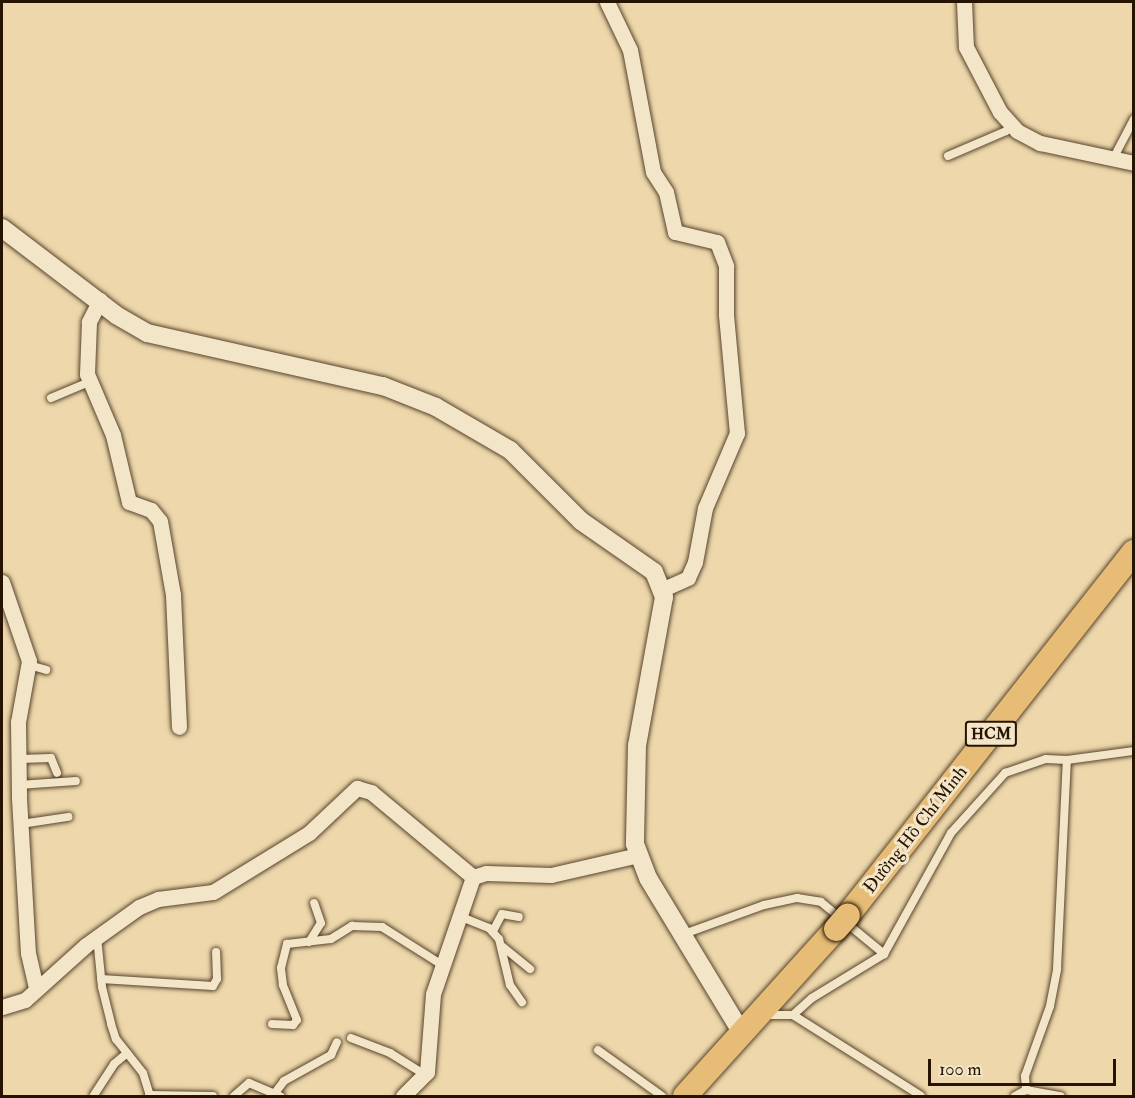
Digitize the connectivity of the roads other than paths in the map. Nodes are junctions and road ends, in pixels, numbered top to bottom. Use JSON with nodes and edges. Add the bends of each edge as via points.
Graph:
{"nodes":[{"id":1,"x":607,"y":2,"type":"edge"},
{"id":2,"x":964,"y":2,"type":"edge"},
{"id":3,"x":1134,"y":119,"type":"edge"},
{"id":4,"x":1011,"y":124,"type":"junction"},
{"id":5,"x":948,"y":156,"type":"dead end"},
{"id":6,"x":1112,"y":160,"type":"junction"},
{"id":7,"x":1134,"y":163,"type":"edge"},
{"id":8,"x":2,"y":228,"type":"edge"},
{"id":9,"x":100,"y":300,"type":"junction"},
{"id":10,"x":89,"y":382,"type":"junction"},
{"id":11,"x":51,"y":398,"type":"dead end"},
{"id":12,"x":1134,"y":552,"type":"edge"},
{"id":13,"x":2,"y":582,"type":"edge"},
{"id":14,"x":663,"y":589,"type":"junction"},
{"id":15,"x":29,"y":665,"type":"junction"},
{"id":16,"x":46,"y":670,"type":"dead end"},
{"id":17,"x":179,"y":726,"type":"dead end"},
{"id":18,"x":1134,"y":751,"type":"edge"},
{"id":19,"x":20,"y":759,"type":"junction"},
{"id":20,"x":1067,"y":760,"type":"junction"},
{"id":21,"x":57,"y":773,"type":"dead end"},
{"id":22,"x":76,"y":781,"type":"dead end"},
{"id":23,"x":19,"y":784,"type":"junction"},
{"id":24,"x":68,"y":817,"type":"dead end"},
{"id":25,"x":21,"y":824,"type":"junction"},
{"id":26,"x":638,"y":855,"type":"junction"},
{"id":27,"x":473,"y":877,"type":"junction"},
{"id":28,"x":314,"y":903,"type":"dead end"},
{"id":29,"x":459,"y":916,"type":"junction"},
{"id":30,"x":519,"y":917,"type":"dead end"},
{"id":31,"x":493,"y":931,"type":"junction"},
{"id":32,"x":682,"y":935,"type":"junction"},
{"id":33,"x":97,"y":937,"type":"junction"},
{"id":34,"x":309,"y":942,"type":"junction"},
{"id":35,"x":503,"y":947,"type":"junction"},
{"id":36,"x":216,"y":952,"type":"dead end"},
{"id":37,"x":884,"y":954,"type":"junction"},
{"id":38,"x":442,"y":965,"type":"junction"},
{"id":39,"x":530,"y":969,"type":"dead end"},
{"id":40,"x":101,"y":979,"type":"junction"},
{"id":41,"x":36,"y":987,"type":"junction"},
{"id":42,"x":522,"y":1002,"type":"dead end"},
{"id":43,"x":2,"y":1007,"type":"edge"},
{"id":44,"x":761,"y":1015,"type":"junction"},
{"id":45,"x":793,"y":1015,"type":"junction"},
{"id":46,"x":273,"y":1024,"type":"dead end"},
{"id":47,"x":744,"y":1035,"type":"junction"},
{"id":48,"x":351,"y":1038,"type":"dead end"},
{"id":49,"x":338,"y":1042,"type":"dead end"},
{"id":50,"x":598,"y":1050,"type":"dead end"},
{"id":51,"x":127,"y":1053,"type":"junction"},
{"id":52,"x":425,"y":1075,"type":"junction"},
{"id":53,"x":1026,"y":1090,"type":"junction"},
{"id":54,"x":94,"y":1095,"type":"edge"},
{"id":55,"x":278,"y":1095,"type":"edge"},
{"id":56,"x":149,"y":1096,"type":"edge"},
{"id":57,"x":185,"y":1096,"type":"edge"},
{"id":58,"x":213,"y":1096,"type":"edge"},
{"id":59,"x":234,"y":1096,"type":"edge"},
{"id":60,"x":404,"y":1096,"type":"edge"},
{"id":61,"x":662,"y":1096,"type":"edge"},
{"id":62,"x":685,"y":1096,"type":"edge"},
{"id":63,"x":921,"y":1096,"type":"edge"},
{"id":64,"x":1015,"y":1096,"type":"edge"},
{"id":65,"x":1060,"y":1096,"type":"edge"}],
"edges":[{"from":1,"to":14,"type":"street","via":[[630,50],[653,172],[666,192],[675,232],[717,242],[726,266],[726,315],[737,433],[705,508],[691,570],[684,581]]},
{"from":2,"to":4,"type":"street","via":[[962,29],[966,47]]},
{"from":3,"to":6,"type":"lane"},
{"from":4,"to":5,"type":"lane","via":[[1006,131]]},
{"from":4,"to":6,"type":"street","via":[[1040,143]]},
{"from":6,"to":7,"type":"street"},
{"from":8,"to":9,"type":"street"},
{"from":9,"to":10,"type":"street","via":[[89,322]]},
{"from":9,"to":14,"type":"street","via":[[130,325],[168,341],[383,386],[436,408],[510,450],[575,517],[654,572]]},
{"from":10,"to":11,"type":"lane"},
{"from":10,"to":17,"type":"street","via":[[113,435],[129,502],[151,510],[160,520],[173,595]]},
{"from":12,"to":44,"type":"highway","name":"Đường Hồ Chí Minh","number":"HCM","via":[[842,922]]},
{"from":13,"to":15,"type":"street"},
{"from":14,"to":26,"type":"street","via":[[664,607],[637,745],[633,826]]},
{"from":15,"to":16,"type":"lane"},
{"from":15,"to":19,"type":"street","via":[[18,722]]},
{"from":18,"to":20,"type":"lane"},
{"from":19,"to":21,"type":"lane","via":[[51,758]]},
{"from":19,"to":23,"type":"street"},
{"from":20,"to":37,"type":"lane","via":[[1046,759],[1026,764],[1005,773],[982,796],[951,833],[921,881]]},
{"from":20,"to":53,"type":"lane","via":[[1057,969],[1050,1006],[1025,1076]]},
{"from":22,"to":23,"type":"lane"},
{"from":23,"to":25,"type":"street"},
{"from":24,"to":25,"type":"lane"},
{"from":25,"to":41,"type":"street","via":[[28,953]]},
{"from":26,"to":27,"type":"street","via":[[551,875],[486,873]]},
{"from":26,"to":32,"type":"street"},
{"from":27,"to":29,"type":"street"},
{"from":27,"to":33,"type":"street","via":[[371,792],[357,788],[309,833],[213,892],[148,902]]},
{"from":28,"to":34,"type":"lane","via":[[321,923]]},
{"from":29,"to":31,"type":"lane"},
{"from":29,"to":38,"type":"street"},
{"from":30,"to":31,"type":"lane","via":[[502,914]]},
{"from":31,"to":35,"type":"lane"},
{"from":32,"to":37,"type":"lane","via":[[764,905],[797,898],[821,902]]},
{"from":32,"to":47,"type":"street"},
{"from":33,"to":40,"type":"lane"},
{"from":33,"to":41,"type":"street"},
{"from":34,"to":38,"type":"lane","via":[[331,939],[352,926],[382,927]]},
{"from":34,"to":46,"type":"lane","via":[[284,947],[284,985],[297,1020],[293,1025]]},
{"from":35,"to":39,"type":"lane"},
{"from":35,"to":42,"type":"lane","via":[[510,985]]},
{"from":36,"to":40,"type":"lane","via":[[217,979],[213,986]]},
{"from":37,"to":45,"type":"lane","via":[[826,989]]},
{"from":38,"to":52,"type":"street","via":[[431,1001]]},
{"from":40,"to":51,"type":"lane","via":[[111,1024]]},
{"from":41,"to":43,"type":"street","via":[[25,1000]]},
{"from":44,"to":45,"type":"lane"},
{"from":44,"to":47,"type":"highway","name":"Đường Hồ Chí Minh","number":"HCM"},
{"from":45,"to":63,"type":"lane"},
{"from":47,"to":62,"type":"highway","name":"Đường Hồ Chí Minh","number":"HCM"},
{"from":48,"to":52,"type":"lane","via":[[390,1053]]},
{"from":49,"to":55,"type":"lane","via":[[331,1055],[284,1081]]},
{"from":50,"to":61,"type":"lane"},
{"from":51,"to":54,"type":"lane","via":[[114,1064]]},
{"from":51,"to":56,"type":"lane","via":[[143,1073]]},
{"from":52,"to":60,"type":"street"},
{"from":53,"to":64,"type":"lane"},
{"from":53,"to":65,"type":"lane"},
{"from":55,"to":59,"type":"lane","via":[[249,1083]]},
{"from":56,"to":57,"type":"lane"},
{"from":57,"to":58,"type":"lane"}]}
